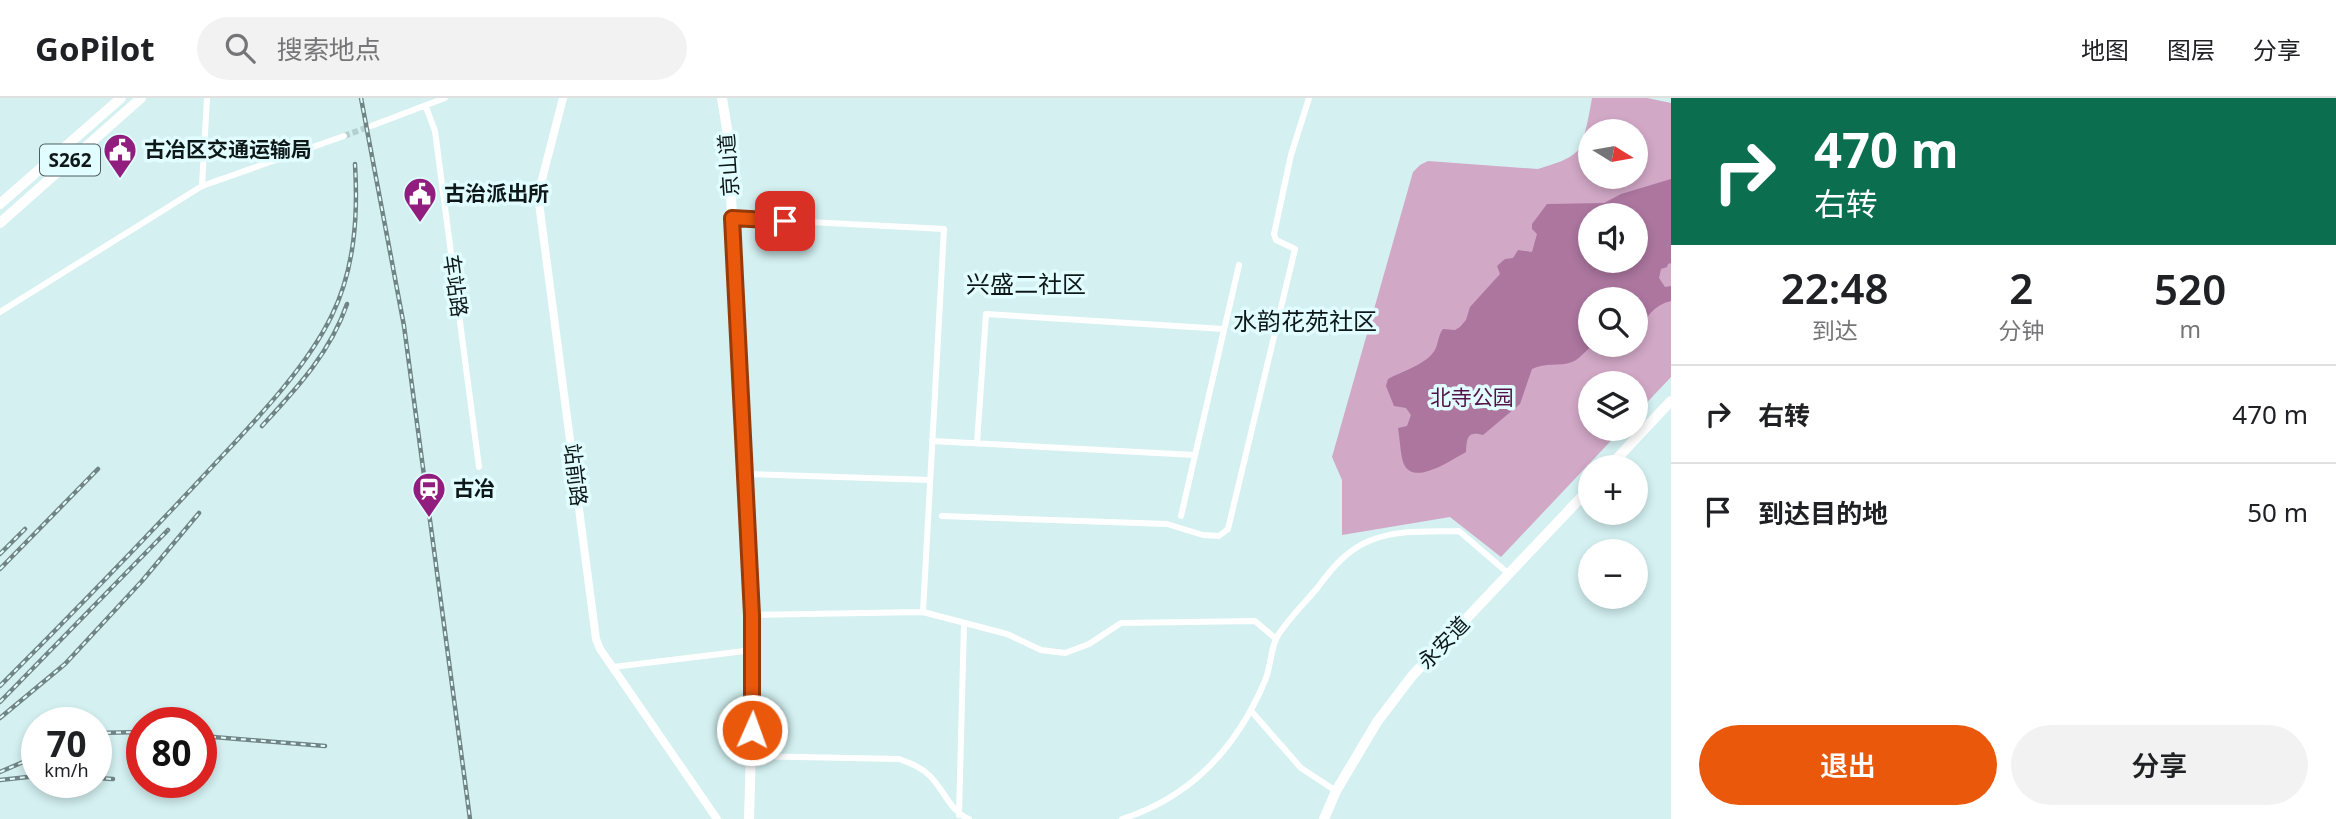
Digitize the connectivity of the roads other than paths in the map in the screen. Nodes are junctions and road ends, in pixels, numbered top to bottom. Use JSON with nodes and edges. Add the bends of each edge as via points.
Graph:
{"nodes":[{"id":1,"x":121,"y":98,"type":"edge"},
{"id":2,"x":141,"y":98,"type":"edge"},
{"id":3,"x":207,"y":98,"type":"edge"},
{"id":4,"x":445,"y":98,"type":"edge"},
{"id":5,"x":563,"y":98,"type":"edge"},
{"id":6,"x":722,"y":98,"type":"edge"},
{"id":7,"x":1309,"y":98,"type":"edge"},
{"id":8,"x":426,"y":107,"type":"junction"},
{"id":9,"x":372,"y":126,"type":"tunnel mouth"},
{"id":10,"x":344,"y":136,"type":"tunnel mouth"},
{"id":11,"x":202,"y":186,"type":"junction"},
{"id":12,"x":0,"y":204,"type":"edge"},
{"id":13,"x":732,"y":218,"type":"junction"},
{"id":14,"x":0,"y":223,"type":"edge"},
{"id":15,"x":1239,"y":265,"type":"dead end"},
{"id":16,"x":0,"y":312,"type":"edge"},
{"id":17,"x":1224,"y":329,"type":"junction"},
{"id":18,"x":1671,"y":401,"type":"edge"},
{"id":19,"x":932,"y":441,"type":"junction"},
{"id":20,"x":977,"y":443,"type":"junction"},
{"id":21,"x":1195,"y":455,"type":"junction"},
{"id":22,"x":1620,"y":455,"type":"edge"},
{"id":23,"x":479,"y":467,"type":"dead end"},
{"id":24,"x":745,"y":474,"type":"junction"},
{"id":25,"x":930,"y":480,"type":"junction"},
{"id":26,"x":1578,"y":500,"type":"edge"},
{"id":27,"x":942,"y":516,"type":"dead end"},
{"id":28,"x":1181,"y":516,"type":"dead end"},
{"id":29,"x":1509,"y":574,"type":"junction"},
{"id":30,"x":923,"y":612,"type":"junction"},
{"id":31,"x":752,"y":615,"type":"junction"},
{"id":32,"x":964,"y":623,"type":"junction"},
{"id":33,"x":1276,"y":639,"type":"junction"},
{"id":34,"x":753,"y":650,"type":"junction"},
{"id":35,"x":614,"y":667,"type":"junction"},
{"id":36,"x":1252,"y":712,"type":"junction"},
{"id":37,"x":751,"y":756,"type":"junction"},
{"id":38,"x":1336,"y":791,"type":"junction"},
{"id":39,"x":960,"y":815,"type":"junction"},
{"id":40,"x":717,"y":819,"type":"edge"},
{"id":41,"x":749,"y":819,"type":"edge"},
{"id":42,"x":969,"y":819,"type":"edge"},
{"id":43,"x":1122,"y":819,"type":"edge"},
{"id":44,"x":1324,"y":819,"type":"edge"}],
"edges":[{"from":1,"to":12,"type":"main road","number":"S262"},
{"from":2,"to":14,"type":"main road","number":"S262"},
{"from":3,"to":11,"type":"street"},
{"from":4,"to":8,"type":"street"},
{"from":5,"to":35,"type":"street","name":"站前路","via":[[538,195],[596,639]]},
{"from":6,"to":13,"type":"main road","name":"京山道"},
{"from":7,"to":27,"type":"street","via":[[1274,234],[1276,240],[1295,249],[1228,529],[1219,536],[1167,524]]},
{"from":8,"to":9,"type":"street"},
{"from":8,"to":23,"type":"street","name":"车站路","via":[[435,131]]},
{"from":10,"to":11,"type":"street"},
{"from":11,"to":16,"type":"street"},
{"from":13,"to":19,"type":"street","via":[[944,229]]},
{"from":13,"to":24,"type":"main road","name":"京山道"},
{"from":15,"to":17,"type":"street"},
{"from":17,"to":20,"type":"street","via":[[986,314]]},
{"from":17,"to":21,"type":"street"},
{"from":18,"to":22,"type":"main road"},
{"from":19,"to":20,"type":"street"},
{"from":19,"to":25,"type":"street"},
{"from":20,"to":21,"type":"street"},
{"from":21,"to":28,"type":"street"},
{"from":24,"to":25,"type":"street"},
{"from":24,"to":31,"type":"main road","name":"京山道"},
{"from":25,"to":30,"type":"street"},
{"from":26,"to":29,"type":"main road","name":"永安道"},
{"from":29,"to":33,"type":"street","via":[[1459,531],[1394,533],[1367,542],[1338,562]]},
{"from":29,"to":38,"type":"main road","name":"永安道","via":[[1412,676],[1377,722]]},
{"from":30,"to":31,"type":"street"},
{"from":30,"to":32,"type":"street"},
{"from":31,"to":34,"type":"main road","name":"京山道"},
{"from":32,"to":33,"type":"street","via":[[1007,634],[1041,650],[1065,653],[1121,623],[1255,621]]},
{"from":32,"to":39,"type":"street"},
{"from":33,"to":36,"type":"street"},
{"from":34,"to":35,"type":"street"},
{"from":34,"to":37,"type":"main road","name":"京山道"},
{"from":35,"to":40,"type":"street","name":"站前路"},
{"from":36,"to":38,"type":"street","via":[[1301,768]]},
{"from":36,"to":43,"type":"street","via":[[1226,751],[1198,778]]},
{"from":37,"to":39,"type":"street","via":[[899,759],[930,776]]},
{"from":37,"to":41,"type":"main road","name":"京山道"},
{"from":38,"to":44,"type":"main road","name":"永安道"},
{"from":39,"to":42,"type":"street"}]}
